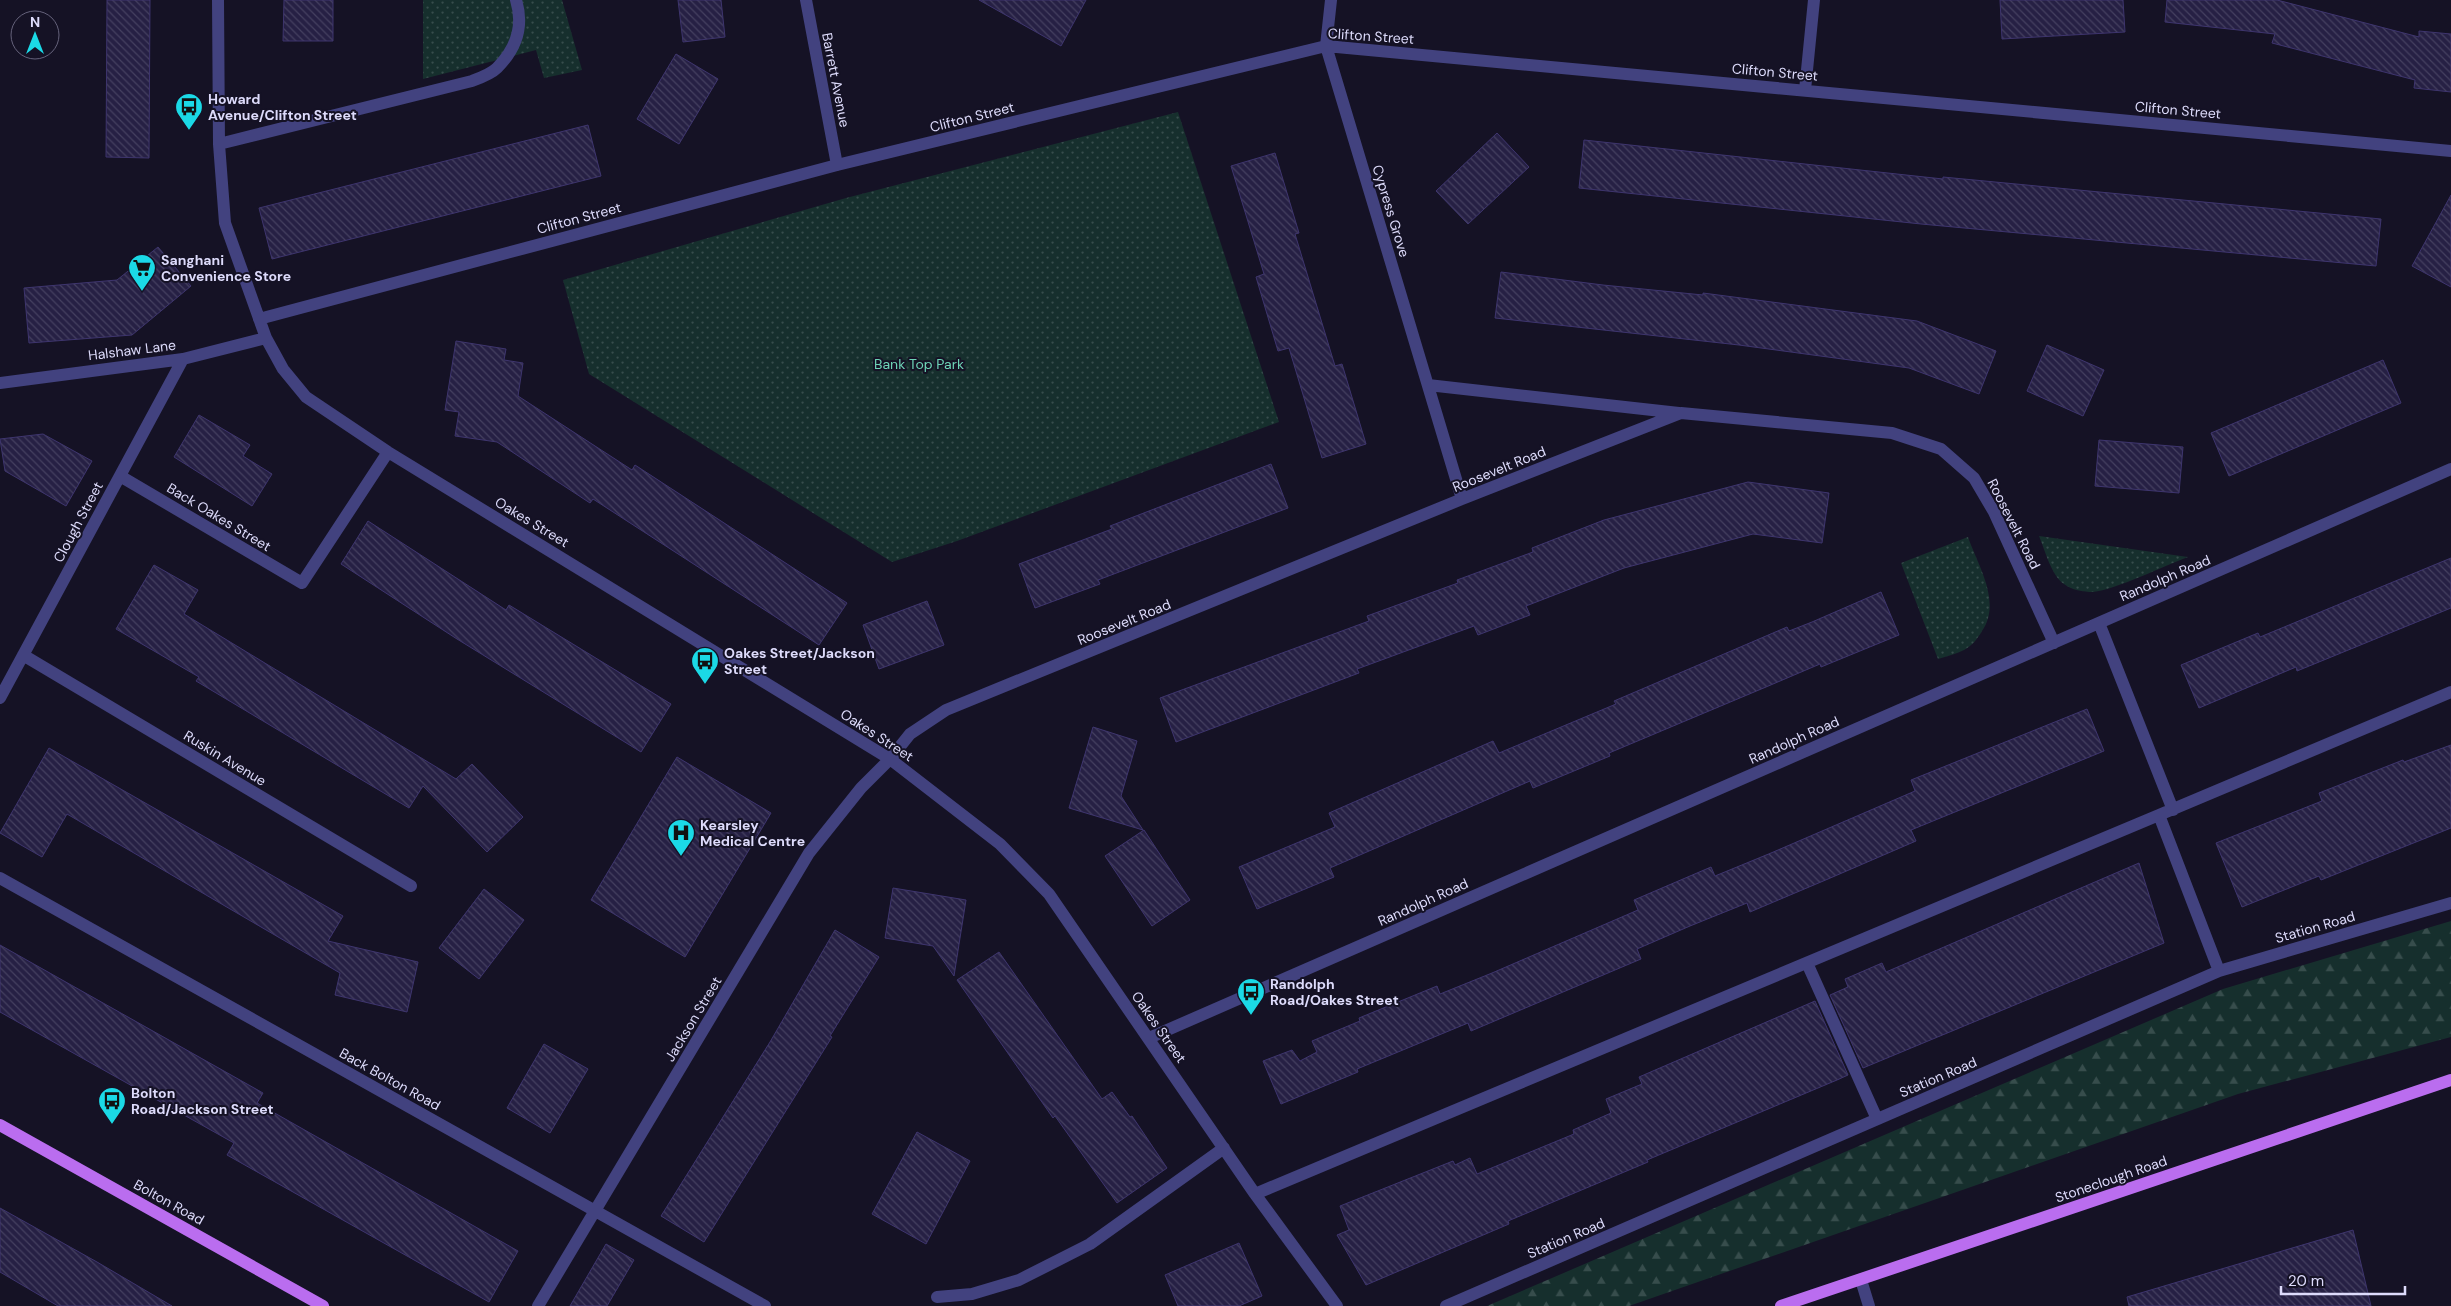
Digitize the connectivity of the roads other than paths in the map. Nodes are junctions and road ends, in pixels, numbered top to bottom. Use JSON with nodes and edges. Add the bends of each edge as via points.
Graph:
{"nodes":[{"id":1,"x":218,"y":0,"type":"edge"},
{"id":2,"x":516,"y":0,"type":"edge"},
{"id":3,"x":806,"y":0,"type":"edge"},
{"id":4,"x":1331,"y":0,"type":"edge"},
{"id":5,"x":1814,"y":0,"type":"edge"},
{"id":6,"x":1326,"y":46,"type":"junction"},
{"id":7,"x":1805,"y":90,"type":"junction"},
{"id":8,"x":219,"y":144,"type":"junction"},
{"id":9,"x":2451,"y":151,"type":"edge"},
{"id":10,"x":837,"y":165,"type":"junction"},
{"id":11,"x":259,"y":318,"type":"junction"},
{"id":12,"x":266,"y":338,"type":"junction"},
{"id":13,"x":183,"y":359,"type":"junction"},
{"id":14,"x":0,"y":383,"type":"edge"},
{"id":15,"x":1428,"y":385,"type":"junction"},
{"id":16,"x":1681,"y":414,"type":"junction"},
{"id":17,"x":388,"y":452,"type":"junction"},
{"id":18,"x":2451,"y":469,"type":"edge"},
{"id":19,"x":120,"y":476,"type":"junction"},
{"id":20,"x":1462,"y":500,"type":"junction"},
{"id":21,"x":2100,"y":623,"type":"junction"},
{"id":22,"x":2054,"y":642,"type":"junction"},
{"id":23,"x":23,"y":655,"type":"junction"},
{"id":24,"x":2451,"y":692,"type":"edge"},
{"id":25,"x":0,"y":698,"type":"edge"},
{"id":26,"x":890,"y":760,"type":"junction"},
{"id":27,"x":2173,"y":810,"type":"junction"},
{"id":28,"x":2159,"y":815,"type":"junction"},
{"id":29,"x":0,"y":878,"type":"edge"},
{"id":30,"x":411,"y":886,"type":"dead end"},
{"id":31,"x":2451,"y":902,"type":"edge"},
{"id":32,"x":1807,"y":963,"type":"junction"},
{"id":33,"x":2219,"y":971,"type":"junction"},
{"id":34,"x":1149,"y":1038,"type":"junction"},
{"id":35,"x":2451,"y":1080,"type":"edge"},
{"id":36,"x":1877,"y":1119,"type":"junction"},
{"id":37,"x":0,"y":1125,"type":"edge"},
{"id":38,"x":1224,"y":1148,"type":"junction"},
{"id":39,"x":1256,"y":1194,"type":"junction"},
{"id":40,"x":596,"y":1211,"type":"junction"},
{"id":41,"x":1861,"y":1280,"type":"junction"},
{"id":42,"x":937,"y":1297,"type":"dead end"},
{"id":43,"x":323,"y":1306,"type":"edge"},
{"id":44,"x":538,"y":1306,"type":"edge"},
{"id":45,"x":765,"y":1306,"type":"edge"},
{"id":46,"x":1337,"y":1306,"type":"edge"},
{"id":47,"x":1446,"y":1306,"type":"edge"},
{"id":48,"x":1781,"y":1306,"type":"edge"},
{"id":49,"x":1870,"y":1306,"type":"edge"}],
"edges":[{"from":1,"to":8,"type":"street","name":"Oakes Street"},
{"from":2,"to":8,"type":"street","via":[[521,16],[519,31],[496,70],[472,81]]},
{"from":3,"to":10,"type":"street","name":"Barrett Avenue"},
{"from":4,"to":6,"type":"street"},
{"from":5,"to":7,"type":"street"},
{"from":6,"to":7,"type":"street","name":"Clifton Street"},
{"from":6,"to":10,"type":"street","name":"Clifton Street"},
{"from":6,"to":15,"type":"street","name":"Cypress Grove"},
{"from":7,"to":9,"type":"street","name":"Clifton Street"},
{"from":8,"to":11,"type":"street","name":"Oakes Street","via":[[225,223]]},
{"from":10,"to":11,"type":"street","name":"Clifton Street"},
{"from":11,"to":12,"type":"street","name":"Oakes Street"},
{"from":12,"to":13,"type":"street","name":"Halshaw Lane"},
{"from":12,"to":17,"type":"street","name":"Oakes Street","via":[[283,370],[306,397]]},
{"from":13,"to":14,"type":"street","name":"Halshaw Lane"},
{"from":13,"to":19,"type":"street","name":"Clough Street"},
{"from":15,"to":16,"type":"street"},
{"from":15,"to":20,"type":"street","name":"Cypress Grove"},
{"from":16,"to":20,"type":"street","name":"Roosevelt Road"},
{"from":16,"to":22,"type":"street","name":"Roosevelt Road","via":[[1892,433],[1941,449],[1974,478],[1989,503]]},
{"from":17,"to":19,"type":"street","name":"Back Oakes Street","via":[[302,583]]},
{"from":17,"to":26,"type":"street","name":"Oakes Street"},
{"from":18,"to":21,"type":"street","name":"Randolph Road"},
{"from":19,"to":23,"type":"street","name":"Clough Street"},
{"from":20,"to":26,"type":"street","name":"Roosevelt Road","via":[[946,710],[910,734]]},
{"from":21,"to":22,"type":"street","name":"Randolph Road"},
{"from":21,"to":27,"type":"street"},
{"from":22,"to":34,"type":"street","name":"Randolph Road"},
{"from":23,"to":25,"type":"street","name":"Clough Street"},
{"from":23,"to":30,"type":"street","name":"Ruskin Avenue"},
{"from":24,"to":27,"type":"street"},
{"from":26,"to":34,"type":"street","name":"Oakes Street","via":[[1000,844],[1048,894]]},
{"from":26,"to":40,"type":"street","name":"Jackson Street","via":[[861,788],[809,853]]},
{"from":27,"to":28,"type":"street"},
{"from":28,"to":32,"type":"street"},
{"from":28,"to":33,"type":"street"},
{"from":29,"to":40,"type":"street","name":"Back Bolton Road"},
{"from":31,"to":33,"type":"street","name":"Station Road"},
{"from":32,"to":36,"type":"street"},
{"from":32,"to":39,"type":"street"},
{"from":33,"to":36,"type":"street","name":"Station Road"},
{"from":34,"to":38,"type":"street","name":"Oakes Street"},
{"from":35,"to":41,"type":"main road","name":"Stoneclough Road"},
{"from":36,"to":47,"type":"street","name":"Station Road"},
{"from":37,"to":43,"type":"main road","name":"Bolton Road"},
{"from":38,"to":39,"type":"street","name":"Oakes Street"},
{"from":38,"to":42,"type":"street","via":[[1081,1248],[1019,1280],[972,1294]]},
{"from":39,"to":46,"type":"street","name":"Oakes Street"},
{"from":40,"to":44,"type":"street","name":"Jackson Street"},
{"from":40,"to":45,"type":"street","name":"Back Bolton Road"},
{"from":41,"to":48,"type":"main road","name":"Stoneclough Road"},
{"from":41,"to":49,"type":"street"}]}
